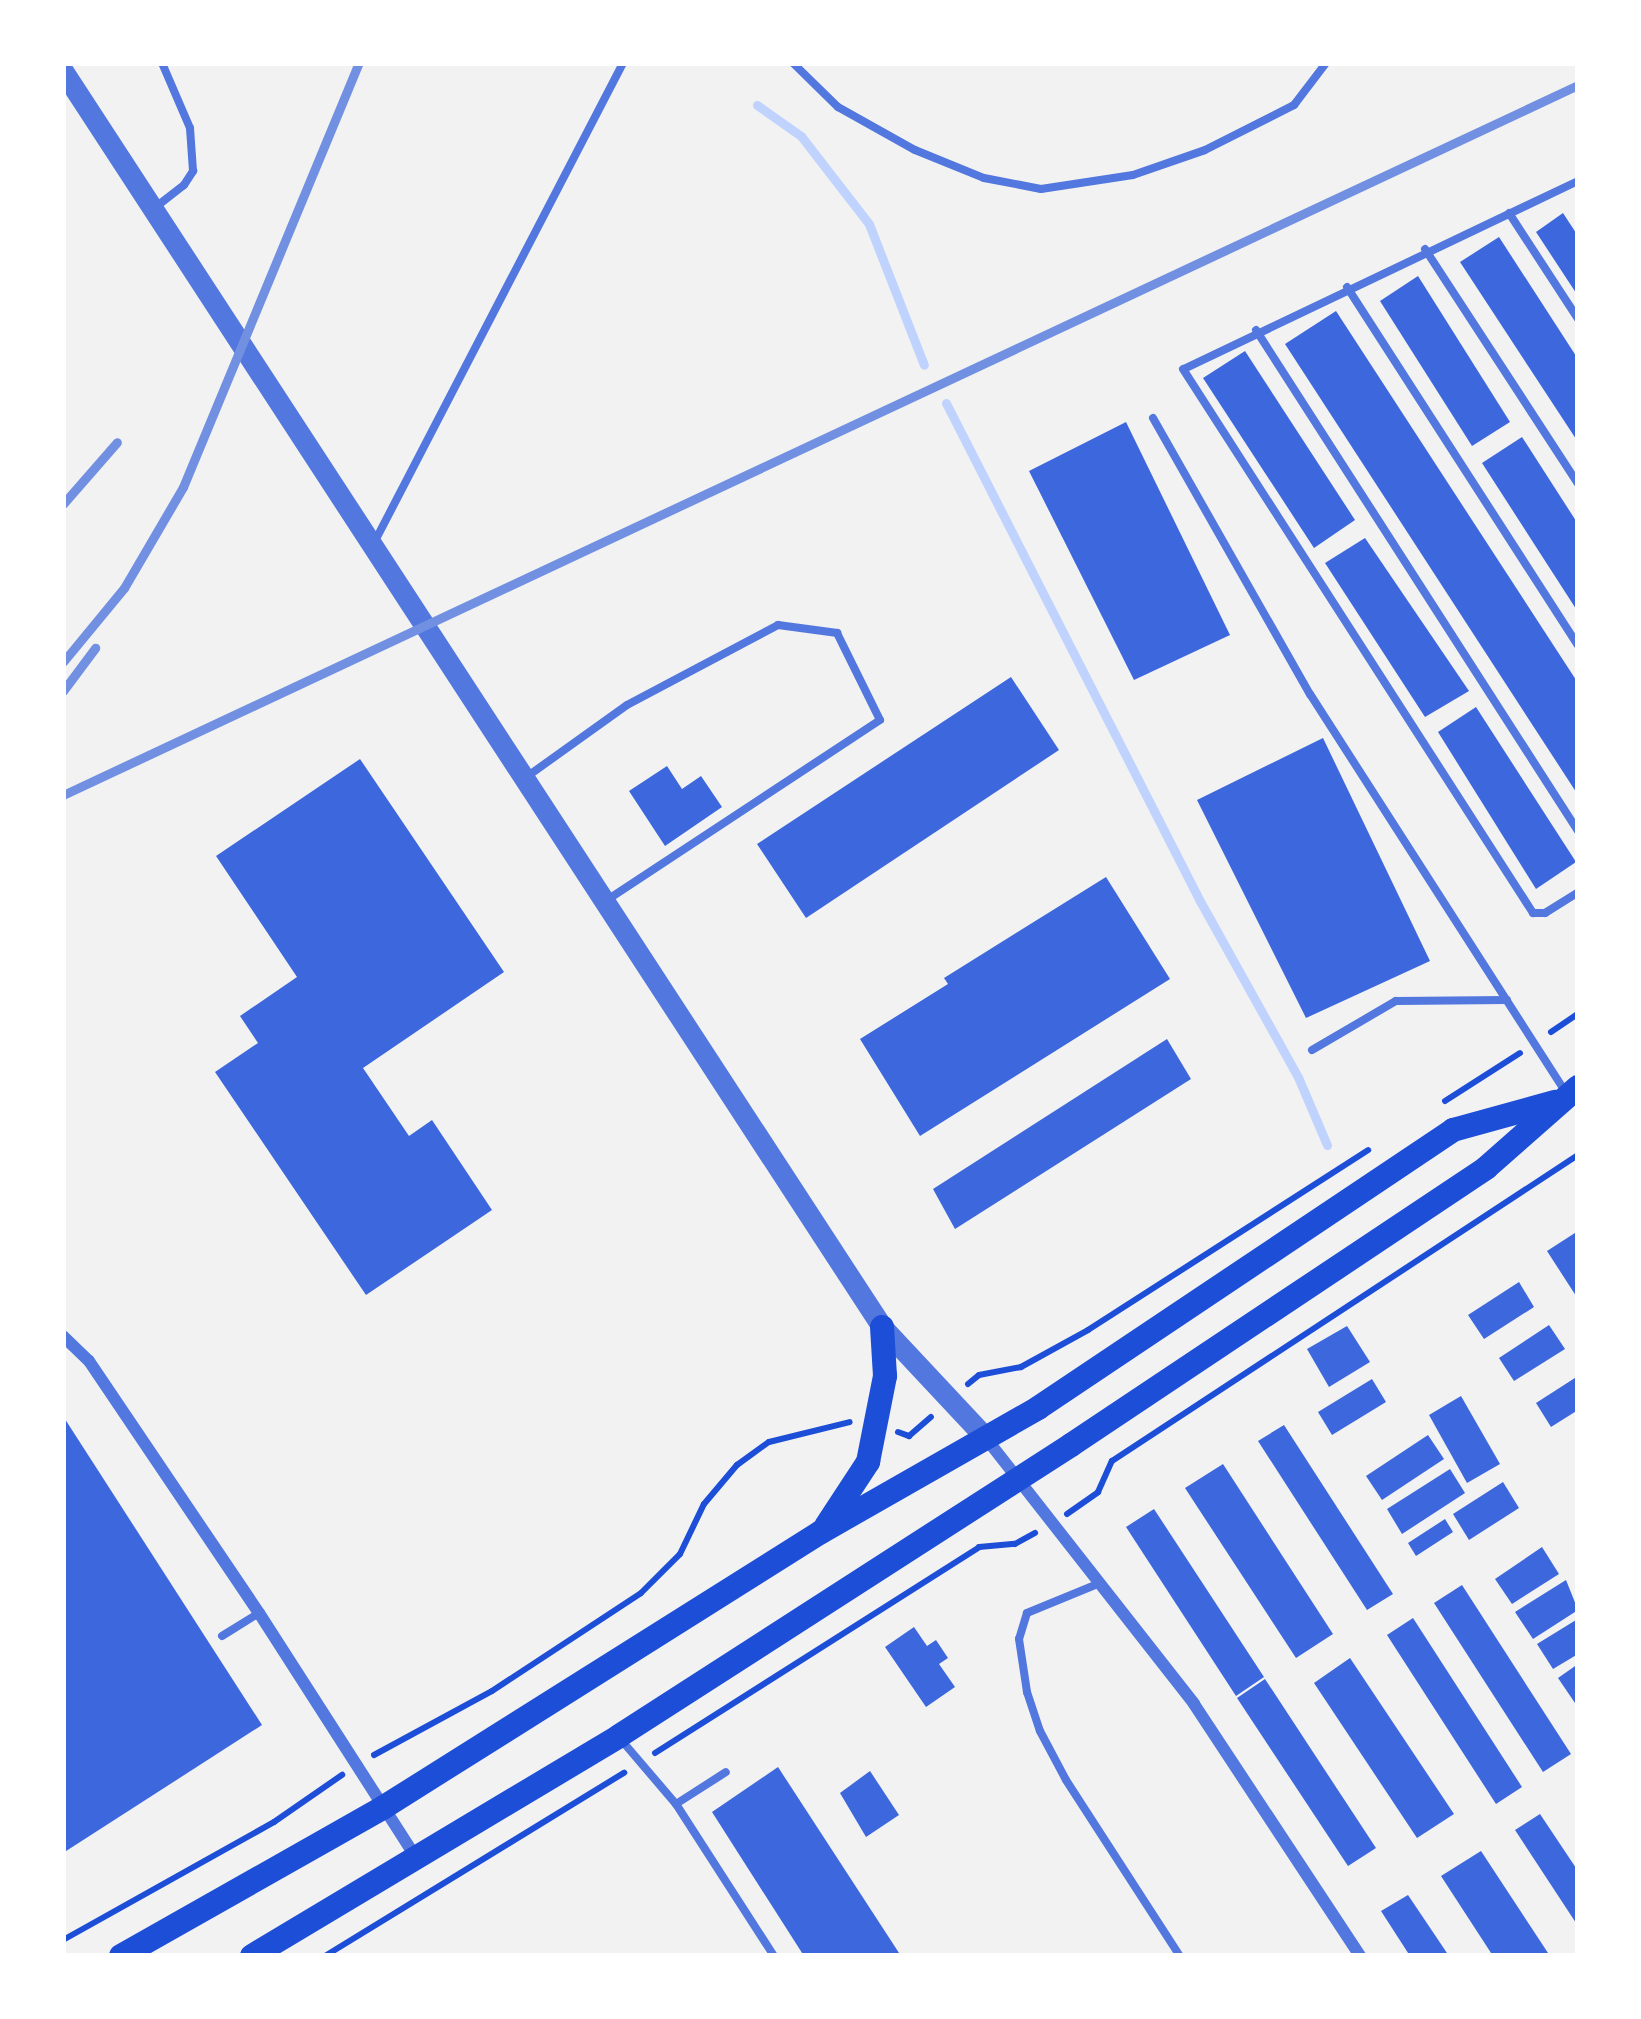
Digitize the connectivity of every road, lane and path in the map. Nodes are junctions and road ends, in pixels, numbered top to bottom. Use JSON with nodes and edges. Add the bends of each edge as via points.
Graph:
{"nodes":[{"id":1,"x":162,"y":63,"type":"edge"},
{"id":2,"x":623,"y":63,"type":"edge"},
{"id":3,"x":793,"y":63,"type":"edge"},
{"id":4,"x":1326,"y":63,"type":"edge"},
{"id":5,"x":63,"y":71,"type":"edge"},
{"id":6,"x":1578,"y":182,"type":"edge"},
{"id":7,"x":152,"y":210,"type":"junction"},
{"id":8,"x":1509,"y":213,"type":"junction"},
{"id":9,"x":1425,"y":249,"type":"junction"},
{"id":10,"x":1347,"y":287,"type":"junction"},
{"id":11,"x":1578,"y":319,"type":"edge"},
{"id":12,"x":1256,"y":330,"type":"junction"},
{"id":13,"x":1153,"y":418,"type":"dead end"},
{"id":14,"x":1578,"y":484,"type":"edge"},
{"id":15,"x":371,"y":547,"type":"junction"},
{"id":16,"x":1578,"y":645,"type":"edge"},
{"id":17,"x":524,"y":779,"type":"junction"},
{"id":18,"x":1578,"y":831,"type":"edge"},
{"id":19,"x":1578,"y":892,"type":"edge"},
{"id":20,"x":604,"y":901,"type":"junction"},
{"id":21,"x":1508,"y":1000,"type":"junction"},
{"id":22,"x":1578,"y":1015,"type":"edge"},
{"id":23,"x":1534,"y":1043,"type":"junction"},
{"id":24,"x":1312,"y":1050,"type":"dead end"},
{"id":25,"x":1567,"y":1094,"type":"edge"},
{"id":26,"x":1427,"y":1112,"type":"dead end"},
{"id":27,"x":1372,"y":1148,"type":"dead end"},
{"id":28,"x":1578,"y":1155,"type":"edge"},
{"id":29,"x":882,"y":1327,"type":"junction"},
{"id":30,"x":63,"y":1336,"type":"edge"},
{"id":31,"x":950,"y":1400,"type":"junction"},
{"id":32,"x":878,"y":1426,"type":"junction"},
{"id":33,"x":985,"y":1437,"type":"junction"},
{"id":34,"x":1018,"y":1475,"type":"junction"},
{"id":35,"x":1055,"y":1522,"type":"junction"},
{"id":36,"x":821,"y":1532,"type":"junction"},
{"id":37,"x":1101,"y":1582,"type":"junction"},
{"id":38,"x":260,"y":1613,"type":"junction"},
{"id":39,"x":222,"y":1636,"type":"dead end"},
{"id":40,"x":619,"y":1736,"type":"junction"},
{"id":41,"x":639,"y":1764,"type":"junction"},
{"id":42,"x":357,"y":1765,"type":"junction"},
{"id":43,"x":726,"y":1772,"type":"dead end"},
{"id":44,"x":676,"y":1804,"type":"junction"},
{"id":45,"x":384,"y":1807,"type":"junction"},
{"id":46,"x":417,"y":1859,"type":"junction"},
{"id":47,"x":63,"y":1940,"type":"edge"},
{"id":48,"x":121,"y":1956,"type":"edge"},
{"id":49,"x":252,"y":1956,"type":"edge"},
{"id":50,"x":325,"y":1956,"type":"edge"},
{"id":51,"x":774,"y":1956,"type":"edge"},
{"id":52,"x":1180,"y":1956,"type":"edge"},
{"id":53,"x":1360,"y":1956,"type":"edge"}],
"edges":[{"from":1,"to":7,"type":"lane","via":[[190,128],[193,171]]},
{"from":2,"to":15,"type":"lane"},
{"from":3,"to":4,"type":"lane","via":[[838,106],[915,150],[984,178],[1041,189],[1133,175],[1205,150],[1294,105]]},
{"from":5,"to":7,"type":"street"},
{"from":6,"to":8,"type":"lane"},
{"from":7,"to":15,"type":"street"},
{"from":8,"to":9,"type":"lane"},
{"from":8,"to":11,"type":"lane"},
{"from":9,"to":10,"type":"lane"},
{"from":9,"to":14,"type":"lane"},
{"from":10,"to":12,"type":"lane"},
{"from":10,"to":16,"type":"lane"},
{"from":12,"to":18,"type":"lane"},
{"from":12,"to":19,"type":"lane","via":[[1183,369],[1533,913]]},
{"from":13,"to":21,"type":"lane","via":[[1310,694]]},
{"from":15,"to":17,"type":"street"},
{"from":17,"to":20,"type":"street"},
{"from":17,"to":20,"type":"lane","via":[[627,705],[778,625],[837,633],[880,720]]},
{"from":20,"to":29,"type":"street"},
{"from":21,"to":23,"type":"lane"},
{"from":21,"to":24,"type":"lane","via":[[1396,1001]]},
{"from":22,"to":23,"type":"path"},
{"from":23,"to":25,"type":"lane"},
{"from":23,"to":26,"type":"path"},
{"from":25,"to":33,"type":"main road","via":[[1453,1130]]},
{"from":25,"to":34,"type":"main road","via":[[1486,1168]]},
{"from":27,"to":31,"type":"path","via":[[1088,1330],[1021,1367],[979,1375]]},
{"from":28,"to":35,"type":"path","via":[[1112,1461],[1099,1492]]},
{"from":29,"to":31,"type":"street"},
{"from":29,"to":32,"type":"main road"},
{"from":30,"to":38,"type":"street"},
{"from":31,"to":32,"type":"path","via":[[909,1436]]},
{"from":31,"to":33,"type":"street"},
{"from":32,"to":36,"type":"main road","via":[[862,1475]]},
{"from":32,"to":42,"type":"path","via":[[832,1425],[769,1442],[737,1465],[704,1504],[680,1555],[641,1593],[492,1691]]},
{"from":33,"to":34,"type":"street"},
{"from":33,"to":36,"type":"main road"},
{"from":34,"to":35,"type":"street"},
{"from":34,"to":40,"type":"main road"},
{"from":35,"to":37,"type":"street"},
{"from":35,"to":41,"type":"path","via":[[1015,1544],[979,1547]]},
{"from":36,"to":45,"type":"main road"},
{"from":37,"to":52,"type":"lane","via":[[1027,1613],[1019,1640],[1028,1692],[1066,1780]]},
{"from":37,"to":53,"type":"street","via":[[1193,1704]]},
{"from":38,"to":39,"type":"lane"},
{"from":38,"to":42,"type":"street"},
{"from":40,"to":41,"type":"lane"},
{"from":40,"to":46,"type":"main road"},
{"from":41,"to":44,"type":"lane"},
{"from":41,"to":50,"type":"path"},
{"from":42,"to":45,"type":"street"},
{"from":42,"to":47,"type":"path","via":[[274,1822]]},
{"from":43,"to":44,"type":"lane"},
{"from":44,"to":51,"type":"lane"},
{"from":45,"to":46,"type":"street"},
{"from":45,"to":48,"type":"main road"},
{"from":46,"to":49,"type":"main road"}]}
